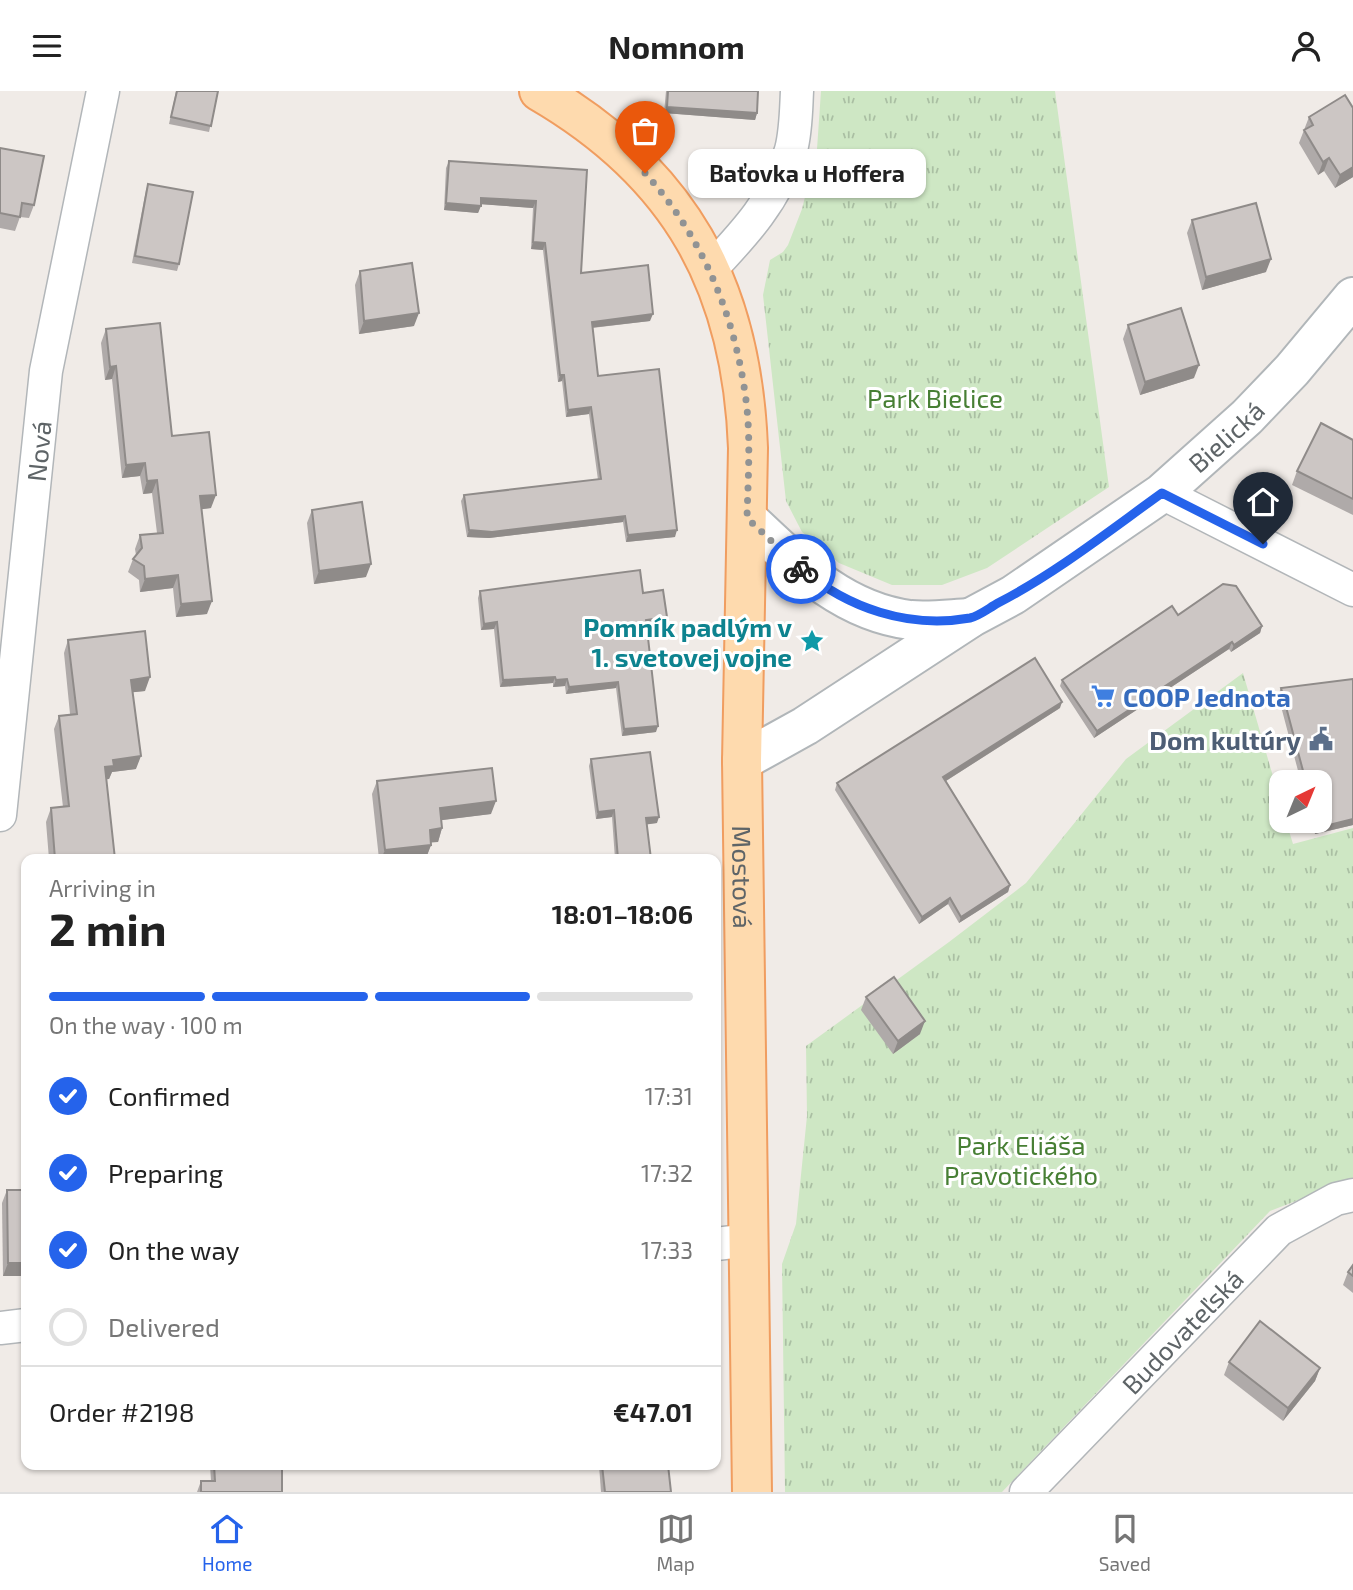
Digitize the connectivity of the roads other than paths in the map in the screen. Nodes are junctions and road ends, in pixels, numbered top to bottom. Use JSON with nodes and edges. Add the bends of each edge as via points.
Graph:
{"nodes":[{"id":1,"x":103,"y":91,"type":"edge"},
{"id":2,"x":539,"y":91,"type":"edge"},
{"id":3,"x":797,"y":91,"type":"edge"},
{"id":4,"x":710,"y":269,"type":"junction"},
{"id":5,"x":1353,"y":297,"type":"edge"},
{"id":6,"x":1162,"y":493,"type":"junction"},
{"id":7,"x":747,"y":518,"type":"junction"},
{"id":8,"x":1353,"y":590,"type":"edge"},
{"id":9,"x":972,"y":617,"type":"junction"},
{"id":10,"x":743,"y":761,"type":"junction"},
{"id":11,"x":0,"y":815,"type":"edge"},
{"id":12,"x":1353,"y":1195,"type":"edge"},
{"id":13,"x":733,"y":1242,"type":"edge"},
{"id":14,"x":21,"y":1326,"type":"edge"},
{"id":15,"x":0,"y":1328,"type":"edge"},
{"id":16,"x":752,"y":1492,"type":"edge"},
{"id":17,"x":1026,"y":1492,"type":"edge"}],
"edges":[{"from":1,"to":11,"type":"street","name":"Nová","via":[[46,371]]},
{"from":2,"to":4,"type":"main road","name":"Mostová","via":[[579,114],[630,155],[690,230]]},
{"from":3,"to":4,"type":"street","via":[[795,128],[778,181],[763,210]]},
{"from":4,"to":7,"type":"main road","name":"Mostová","via":[[740,361],[746,402]]},
{"from":5,"to":6,"type":"main road","name":"Bielická","via":[[1247,417]]},
{"from":6,"to":8,"type":"street"},
{"from":6,"to":9,"type":"main road","name":"Bielická","via":[[1013,595]]},
{"from":7,"to":9,"type":"main road","name":"Bielická","via":[[813,579],[855,604],[913,620]]},
{"from":7,"to":10,"type":"main road","name":"Mostová"},
{"from":9,"to":10,"type":"main road","name":"Bielická","via":[[806,726]]},
{"from":10,"to":13,"type":"main road","name":"Mostová"},
{"from":12,"to":17,"type":"street","name":"Budovateľská","via":[[1336,1199],[1279,1230]]},
{"from":13,"to":16,"type":"main road","name":"Mostová"},
{"from":14,"to":15,"type":"street"}]}
